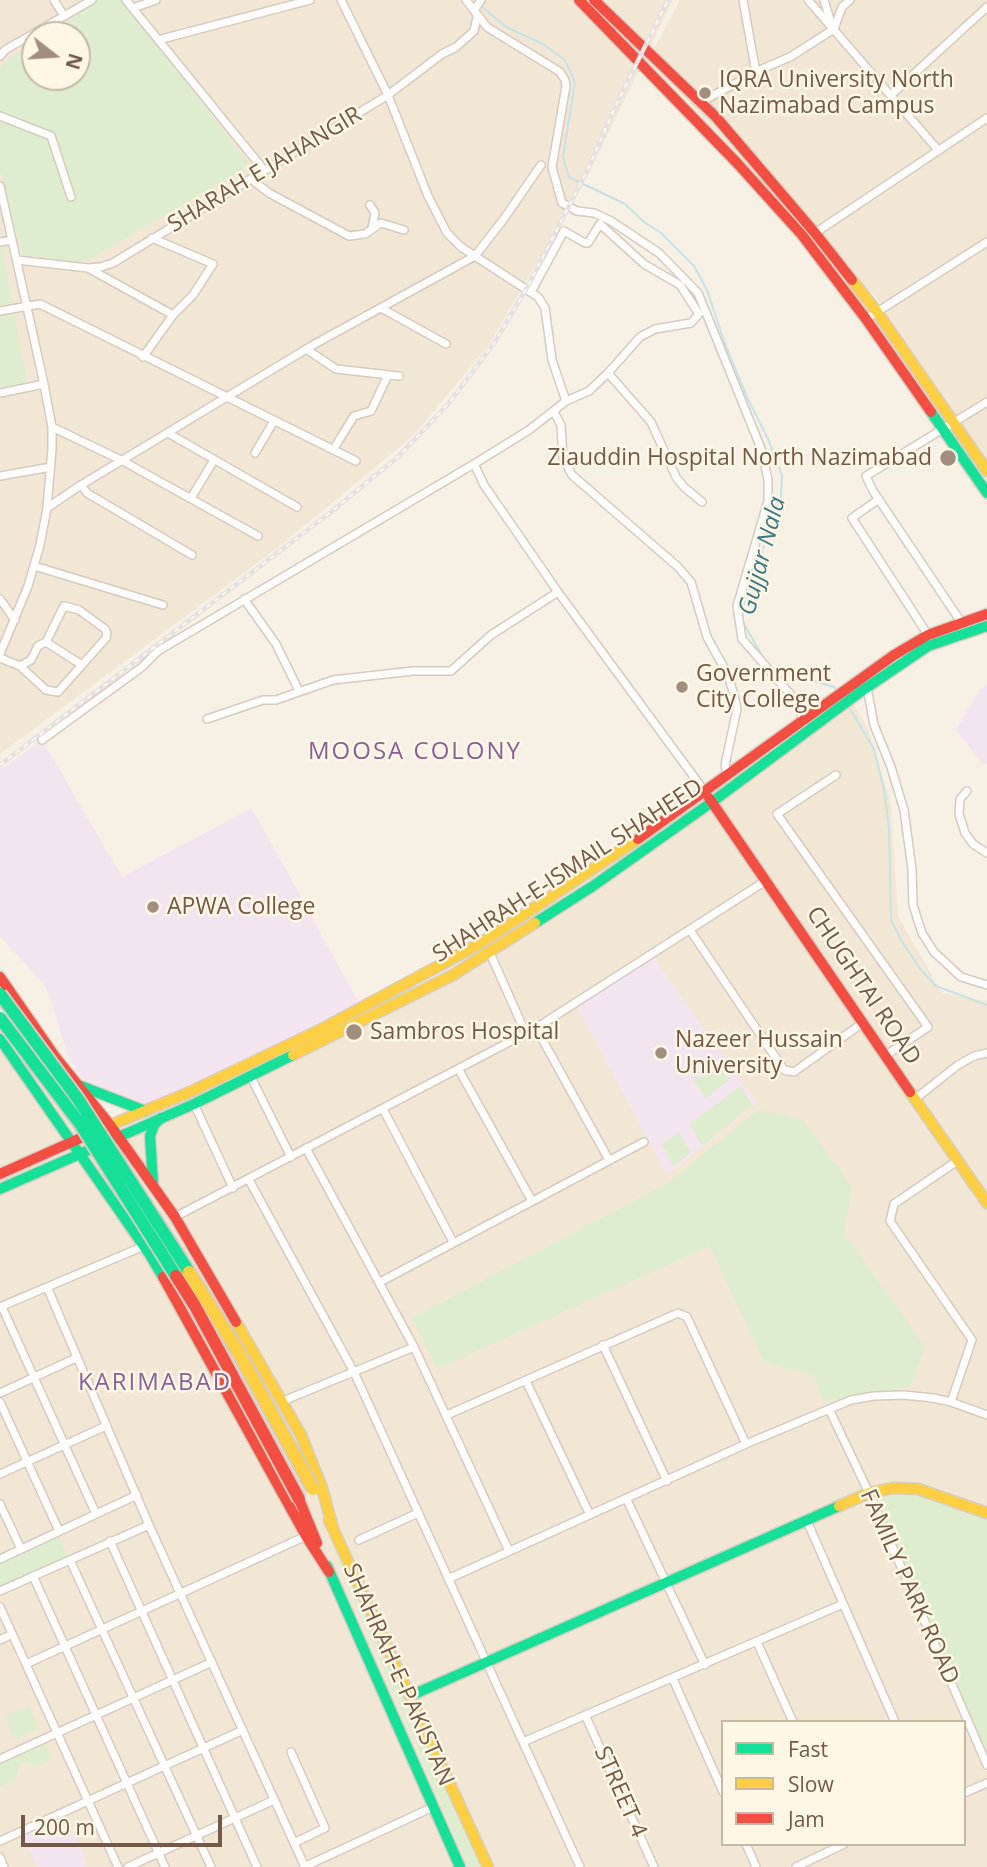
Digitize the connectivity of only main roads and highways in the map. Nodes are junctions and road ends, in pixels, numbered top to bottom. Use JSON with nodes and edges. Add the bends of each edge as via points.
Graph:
{"nodes":[{"id":1,"x":579,"y":0,"type":"edge"},
{"id":2,"x":594,"y":0,"type":"edge"},
{"id":3,"x":793,"y":216,"type":"junction"},
{"id":4,"x":828,"y":260,"type":"junction"},
{"id":5,"x":871,"y":315,"type":"junction"},
{"id":6,"x":987,"y":471,"type":"edge"},
{"id":7,"x":987,"y":493,"type":"edge"},
{"id":8,"x":987,"y":614,"type":"edge"},
{"id":9,"x":987,"y":626,"type":"edge"},
{"id":10,"x":864,"y":685,"type":"junction"},
{"id":11,"x":812,"y":721,"type":"junction"},
{"id":12,"x":708,"y":797,"type":"junction"},
{"id":13,"x":0,"y":977,"type":"edge"},
{"id":14,"x":0,"y":994,"type":"edge"},
{"id":15,"x":0,"y":1018,"type":"edge"},
{"id":16,"x":0,"y":1039,"type":"edge"},
{"id":17,"x":77,"y":1085,"type":"junction"},
{"id":18,"x":145,"y":1111,"type":"junction"},
{"id":19,"x":161,"y":1118,"type":"junction"},
{"id":20,"x":110,"y":1125,"type":"junction"},
{"id":21,"x":118,"y":1137,"type":"junction"},
{"id":22,"x":71,"y":1142,"type":"junction"},
{"id":23,"x":80,"y":1154,"type":"junction"},
{"id":24,"x":0,"y":1174,"type":"edge"},
{"id":25,"x":0,"y":1189,"type":"edge"},
{"id":26,"x":155,"y":1189,"type":"junction"},
{"id":27,"x":987,"y":1203,"type":"edge"},
{"id":28,"x":987,"y":1513,"type":"edge"},
{"id":29,"x":333,"y":1528,"type":"junction"},
{"id":30,"x":329,"y":1572,"type":"junction"},
{"id":31,"x":410,"y":1696,"type":"junction"},
{"id":32,"x":460,"y":1867,"type":"edge"},
{"id":33,"x":488,"y":1867,"type":"edge"}],
"edges":[{"from":1,"to":3,"type":"main road"},
{"from":2,"to":3,"type":"main road","via":[[701,103]]},
{"from":3,"to":4,"type":"main road"},
{"from":3,"to":4,"type":"main road","via":[[815,233]]},
{"from":4,"to":5,"type":"main road"},
{"from":5,"to":6,"type":"main road","via":[[956,423]]},
{"from":5,"to":7,"type":"main road"},
{"from":8,"to":10,"type":"main road","name":"SHAHRAH-E-ISMAIL SHAHEED","via":[[928,635]]},
{"from":9,"to":10,"type":"main road","name":"SHAHRAH-E-ISMAIL SHAHEED","via":[[928,646]]},
{"from":10,"to":11,"type":"main road","name":"SHAHRAH-E-ISMAIL SHAHEED"},
{"from":11,"to":12,"type":"main road","name":"SHAHRAH-E-ISMAIL SHAHEED"},
{"from":11,"to":12,"type":"main road","name":"SHAHRAH-E-ISMAIL SHAHEED","via":[[727,774]]},
{"from":12,"to":18,"type":"main road","name":"SHAHRAH-E-ISMAIL SHAHEED","via":[[481,943],[322,1029]]},
{"from":12,"to":19,"type":"main road","name":"SHAHRAH-E-ISMAIL SHAHEED","via":[[593,886],[453,975]]},
{"from":12,"to":27,"type":"main road","name":"CHUGHTAI ROAD"},
{"from":13,"to":17,"type":"main road"},
{"from":14,"to":29,"type":"main road","bridge":true,"via":[[78,1100],[201,1290]]},
{"from":15,"to":30,"type":"main road","name":"SHAHRAH-E-PAKISTAN","bridge":true,"via":[[81,1125],[195,1307],[299,1499]]},
{"from":16,"to":22,"type":"main road"},
{"from":17,"to":18,"type":"main road"},
{"from":17,"to":20,"type":"main road"},
{"from":18,"to":20,"type":"main road","name":"SHAHRAH-E-ISMAIL SHAHEED"},
{"from":19,"to":21,"type":"main road","name":"SHAHRAH-E-ISMAIL SHAHEED"},
{"from":19,"to":26,"type":"main road","via":[[152,1128],[149,1147]]},
{"from":20,"to":21,"type":"main road"},
{"from":20,"to":22,"type":"main road","name":"SHAHRAH-E-ISMAIL SHAHEED"},
{"from":21,"to":23,"type":"main road","name":"SHAHRAH-E-ISMAIL SHAHEED"},
{"from":21,"to":26,"type":"main road"},
{"from":22,"to":23,"type":"main road"},
{"from":22,"to":24,"type":"main road","name":"SHAHRAH-E-ISMAIL SHAHEED"},
{"from":23,"to":25,"type":"main road","name":"SHAHRAH-E-ISMAIL SHAHEED"},
{"from":23,"to":30,"type":"main road","via":[[144,1246]]},
{"from":26,"to":29,"type":"main road","via":[[301,1434]]},
{"from":28,"to":31,"type":"main road","via":[[918,1489],[869,1493]]},
{"from":29,"to":31,"type":"main road","name":"SHAHRAH-E-PAKISTAN"},
{"from":30,"to":32,"type":"main road","name":"SHAHRAH-E-PAKISTAN"},
{"from":31,"to":33,"type":"main road","name":"SHAHRAH-E-PAKISTAN"}]}
